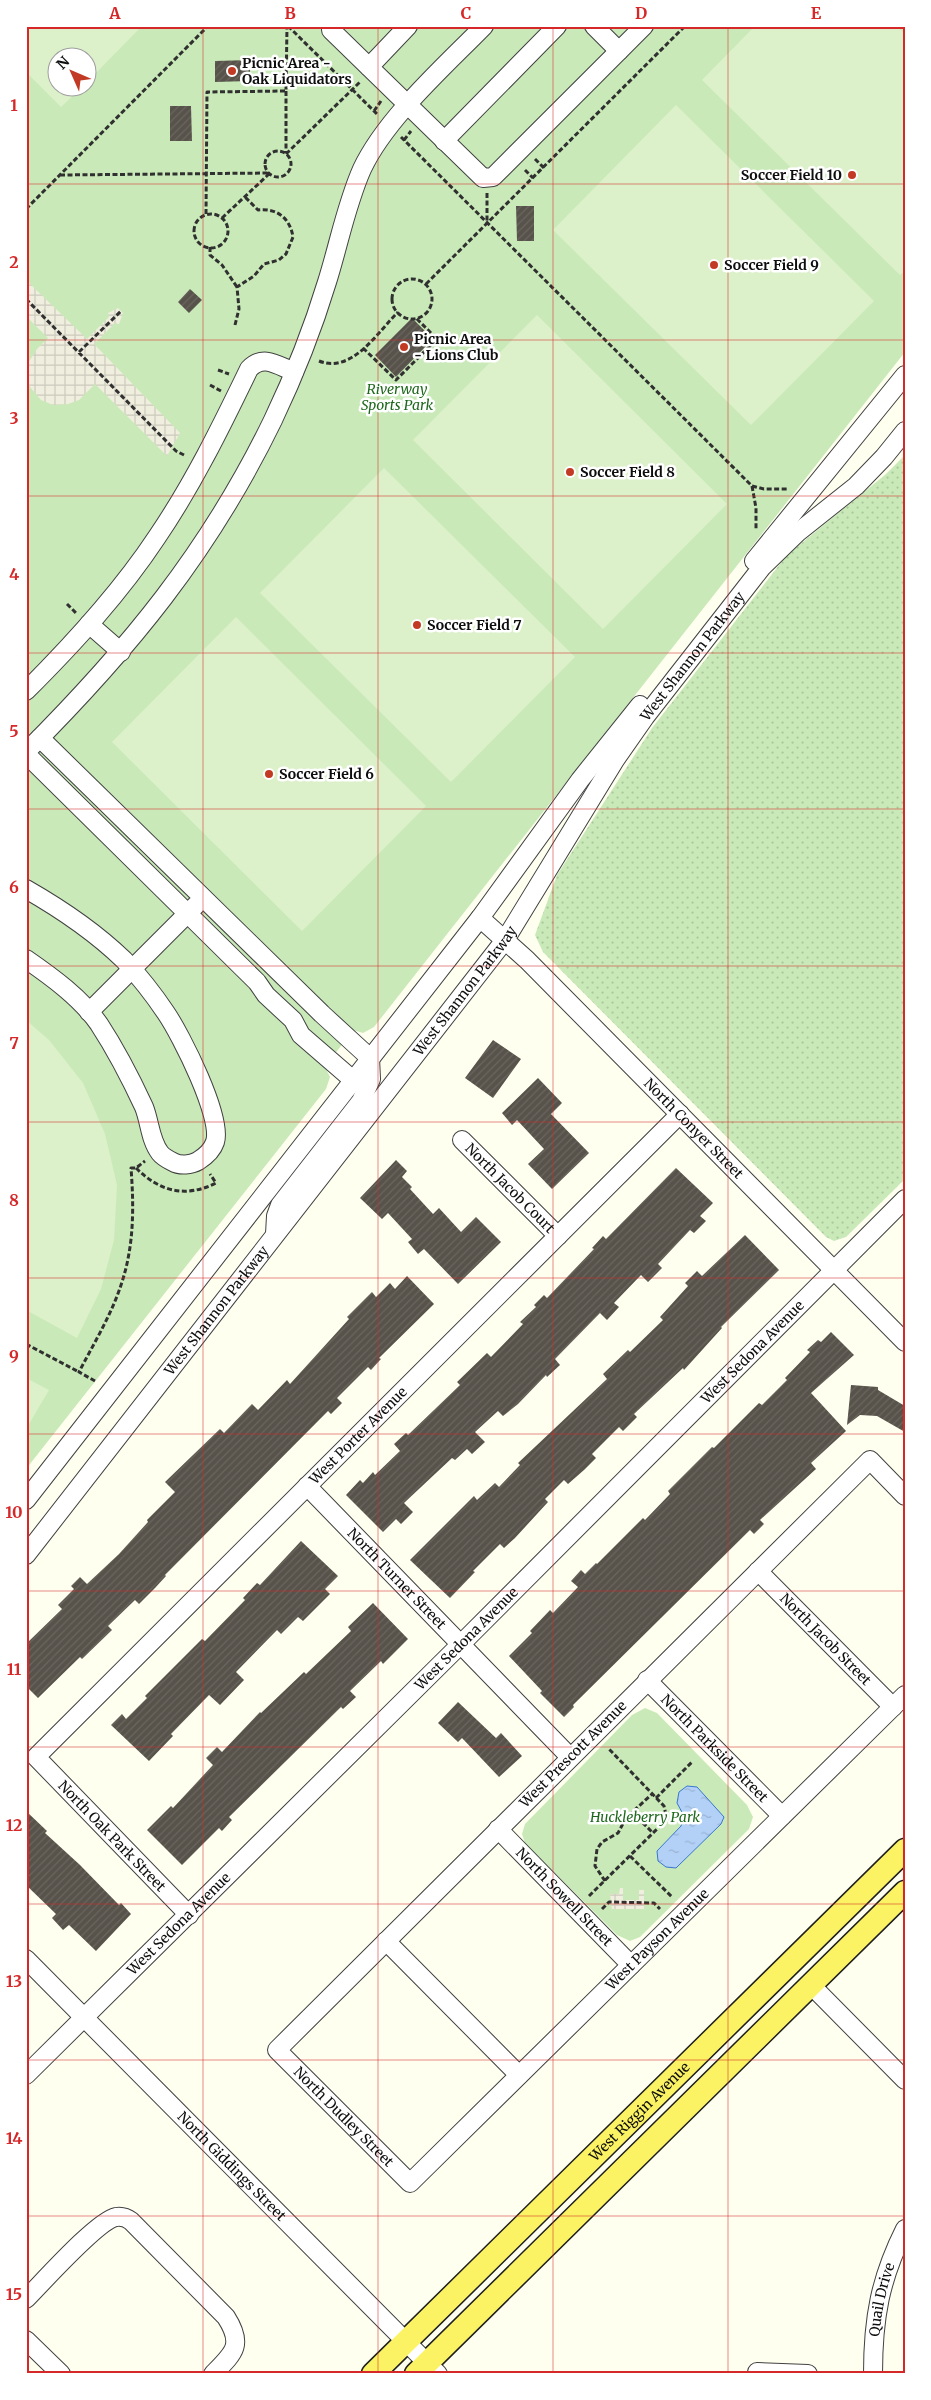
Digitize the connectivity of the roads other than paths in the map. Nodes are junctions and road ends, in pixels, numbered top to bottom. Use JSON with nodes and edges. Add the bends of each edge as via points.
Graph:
{"nodes":[{"id":1,"x":331,"y":26,"type":"edge"},
{"id":2,"x":408,"y":26,"type":"edge"},
{"id":3,"x":484,"y":26,"type":"edge"},
{"id":4,"x":558,"y":26,"type":"edge"},
{"id":5,"x":594,"y":26,"type":"edge"},
{"id":6,"x":644,"y":26,"type":"edge"},
{"id":7,"x":619,"y":52,"type":"junction"},
{"id":8,"x":369,"y":67,"type":"junction"},
{"id":9,"x":407,"y":105,"type":"junction"},
{"id":10,"x":444,"y":141,"type":"junction"},
{"id":11,"x":294,"y":372,"type":"junction"},
{"id":12,"x":905,"y":375,"type":"edge"},
{"id":13,"x":905,"y":431,"type":"edge"},
{"id":14,"x":89,"y":624,"type":"junction"},
{"id":15,"x":121,"y":652,"type":"junction"},
{"id":16,"x":26,"y":691,"type":"edge"},
{"id":17,"x":40,"y":738,"type":"junction"},
{"id":18,"x":26,"y":753,"type":"edge"},
{"id":19,"x":26,"y":889,"type":"edge"},
{"id":20,"x":203,"y":898,"type":"junction"},
{"id":21,"x":187,"y":914,"type":"junction"},
{"id":22,"x":480,"y":918,"type":"junction"},
{"id":23,"x":505,"y":940,"type":"junction"},
{"id":24,"x":26,"y":959,"type":"edge"},
{"id":25,"x":133,"y":970,"type":"junction"},
{"id":26,"x":89,"y":1012,"type":"junction"},
{"id":27,"x":370,"y":1058,"type":"junction"},
{"id":28,"x":353,"y":1080,"type":"junction"},
{"id":29,"x":680,"y":1114,"type":"junction"},
{"id":30,"x":462,"y":1140,"type":"dead end"},
{"id":31,"x":905,"y":1199,"type":"edge"},
{"id":32,"x":275,"y":1235,"type":"junction"},
{"id":33,"x":558,"y":1236,"type":"junction"},
{"id":34,"x":834,"y":1270,"type":"junction"},
{"id":35,"x":905,"y":1342,"type":"edge"},
{"id":36,"x":307,"y":1486,"type":"junction"},
{"id":37,"x":905,"y":1496,"type":"edge"},
{"id":38,"x":26,"y":1500,"type":"edge"},
{"id":39,"x":26,"y":1555,"type":"edge"},
{"id":40,"x":758,"y":1571,"type":"junction"},
{"id":41,"x":461,"y":1644,"type":"junction"},
{"id":42,"x":647,"y":1680,"type":"junction"},
{"id":43,"x":899,"y":1701,"type":"edge"},
{"id":44,"x":36,"y":1757,"type":"joint"},
{"id":45,"x":570,"y":1757,"type":"junction"},
{"id":46,"x":782,"y":1816,"type":"junction"},
{"id":47,"x":498,"y":1829,"type":"junction"},
{"id":48,"x":905,"y":1850,"type":"edge"},
{"id":49,"x":905,"y":1892,"type":"edge"},
{"id":50,"x":189,"y":1914,"type":"junction"},
{"id":51,"x":386,"y":1941,"type":"junction"},
{"id":52,"x":26,"y":1959,"type":"edge"},
{"id":53,"x":631,"y":1965,"type":"junction"},
{"id":54,"x":810,"y":1984,"type":"junction"},
{"id":55,"x":83,"y":2017,"type":"junction"},
{"id":56,"x":277,"y":2050,"type":"joint"},
{"id":57,"x":26,"y":2075,"type":"edge"},
{"id":58,"x":519,"y":2075,"type":"junction"},
{"id":59,"x":905,"y":2080,"type":"edge"},
{"id":60,"x":410,"y":2183,"type":"joint"},
{"id":61,"x":905,"y":2229,"type":"edge"},
{"id":62,"x":26,"y":2299,"type":"edge"},
{"id":63,"x":26,"y":2340,"type":"edge"},
{"id":64,"x":406,"y":2342,"type":"junction"},
{"id":65,"x":427,"y":2370,"type":"edge"},
{"id":66,"x":757,"y":2372,"type":"dead end"},
{"id":67,"x":60,"y":2374,"type":"edge"},
{"id":68,"x":213,"y":2374,"type":"edge"},
{"id":69,"x":373,"y":2374,"type":"edge"},
{"id":70,"x":808,"y":2374,"type":"edge"},
{"id":71,"x":873,"y":2374,"type":"edge"}],
"edges":[{"from":1,"to":8,"type":"street","via":[[331,30]]},
{"from":2,"to":8,"type":"street"},
{"from":3,"to":9,"type":"street"},
{"from":4,"to":10,"type":"street"},
{"from":5,"to":7,"type":"street"},
{"from":6,"to":7,"type":"street"},
{"from":7,"to":10,"type":"street","via":[[493,177],[483,178]]},
{"from":8,"to":9,"type":"street"},
{"from":9,"to":10,"type":"street"},
{"from":9,"to":11,"type":"street","via":[[363,168]]},
{"from":11,"to":14,"type":"street","via":[[265,360],[248,369],[202,464],[157,538]]},
{"from":11,"to":15,"type":"street","via":[[246,475],[220,518],[165,599]]},
{"from":12,"to":22,"type":"street","name":"West Shannon Parkway","via":[[580,780]]},
{"from":13,"to":23,"type":"street","name":"West Shannon Parkway","via":[[856,486],[797,533],[762,567],[662,694],[615,760]]},
{"from":14,"to":15,"type":"street"},
{"from":14,"to":16,"type":"street"},
{"from":15,"to":17,"type":"street"},
{"from":17,"to":18,"type":"street"},
{"from":17,"to":20,"type":"street"},
{"from":18,"to":21,"type":"street"},
{"from":19,"to":25,"type":"street","via":[[93,933]]},
{"from":20,"to":21,"type":"street"},
{"from":20,"to":27,"type":"street"},
{"from":21,"to":25,"type":"street"},
{"from":21,"to":28,"type":"street","via":[[257,982],[292,1020],[301,1036]]},
{"from":22,"to":23,"type":"street","name":"North Conyer Street"},
{"from":22,"to":27,"type":"street","name":"West Shannon Parkway"},
{"from":23,"to":29,"type":"street","name":"North Conyer Street"},
{"from":23,"to":32,"type":"street","name":"West Shannon Parkway"},
{"from":24,"to":26,"type":"street","via":[[65,988]]},
{"from":25,"to":26,"type":"street"},
{"from":25,"to":26,"type":"street","via":[[166,1014],[199,1075],[216,1141],[208,1155],[192,1164],[175,1163],[160,1154],[144,1109],[118,1054]]},
{"from":27,"to":28,"type":"street","name":"West Shannon Parkway"},
{"from":27,"to":32,"type":"street","via":[[371,1079],[361,1101],[280,1206]]},
{"from":28,"to":38,"type":"street","name":"West Shannon Parkway"},
{"from":29,"to":33,"type":"street","name":"West Porter Avenue"},
{"from":29,"to":34,"type":"street","name":"North Conyer Street"},
{"from":30,"to":33,"type":"street","name":"North Jacob Court"},
{"from":31,"to":34,"type":"street","name":"West Sedona Avenue"},
{"from":32,"to":39,"type":"street","name":"West Shannon Parkway"},
{"from":33,"to":36,"type":"street","name":"West Porter Avenue"},
{"from":34,"to":35,"type":"street","name":"North Conyer Street"},
{"from":34,"to":41,"type":"street","name":"West Sedona Avenue"},
{"from":36,"to":41,"type":"street","name":"North Turner Street"},
{"from":36,"to":44,"type":"street","name":"West Porter Avenue"},
{"from":37,"to":40,"type":"street","name":"West Prescott Avenue","via":[[870,1460]]},
{"from":40,"to":42,"type":"street","name":"West Prescott Avenue"},
{"from":40,"to":43,"type":"street","name":"North Jacob Street"},
{"from":41,"to":45,"type":"street","name":"North Turner Street"},
{"from":41,"to":50,"type":"street","name":"West Sedona Avenue"},
{"from":42,"to":45,"type":"street","name":"West Prescott Avenue"},
{"from":42,"to":46,"type":"street","name":"North Parkside Street"},
{"from":43,"to":46,"type":"street","name":"West Payson Avenue"},
{"from":44,"to":50,"type":"street","name":"North Oak Park Street"},
{"from":45,"to":47,"type":"street","name":"West Prescott Avenue"},
{"from":46,"to":53,"type":"street","name":"West Payson Avenue"},
{"from":47,"to":51,"type":"street","name":"West Prescott Avenue"},
{"from":47,"to":53,"type":"street","name":"North Sowell Street"},
{"from":48,"to":64,"type":"main road","name":"West Riggin Avenue"},
{"from":49,"to":54,"type":"main road","name":"West Riggin Avenue"},
{"from":50,"to":55,"type":"street","name":"West Sedona Avenue"},
{"from":51,"to":56,"type":"street","name":"West Prescott Avenue"},
{"from":51,"to":58,"type":"street"},
{"from":52,"to":55,"type":"street","name":"North Giddings Street"},
{"from":53,"to":58,"type":"street","name":"West Payson Avenue"},
{"from":54,"to":59,"type":"street"},
{"from":54,"to":65,"type":"main road","name":"West Riggin Avenue"},
{"from":55,"to":57,"type":"street","name":"West Sedona Avenue"},
{"from":55,"to":64,"type":"street","name":"North Giddings Street"},
{"from":56,"to":60,"type":"street","name":"North Dudley Street"},
{"from":58,"to":60,"type":"street","name":"West Payson Avenue"},
{"from":61,"to":71,"type":"street","name":"Quail Drive","via":[[889,2262],[874,2318]]},
{"from":62,"to":68,"type":"street","via":[[100,2226],[117,2217],[125,2218],[220,2310],[234,2328],[237,2339],[232,2352]]},
{"from":63,"to":67,"type":"street"},
{"from":64,"to":65,"type":"street","name":"North Giddings Street"},
{"from":64,"to":69,"type":"main road","name":"West Riggin Avenue"},
{"from":66,"to":70,"type":"street"}]}
